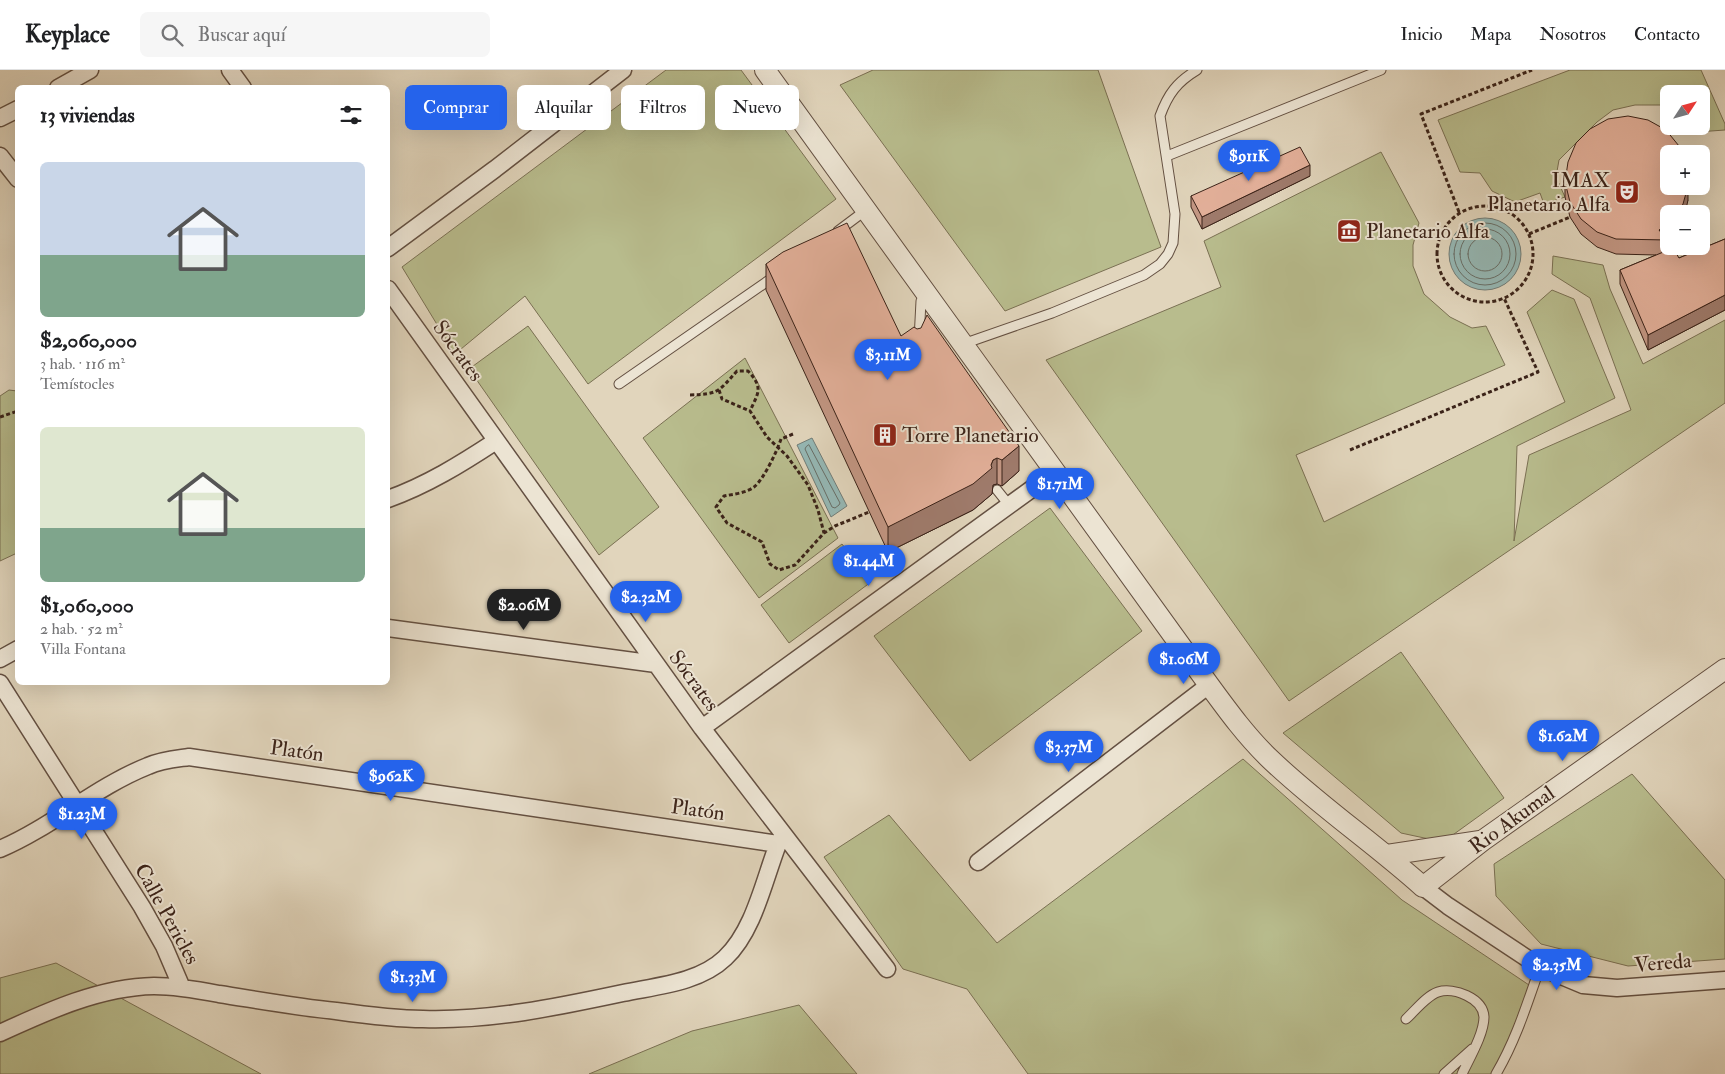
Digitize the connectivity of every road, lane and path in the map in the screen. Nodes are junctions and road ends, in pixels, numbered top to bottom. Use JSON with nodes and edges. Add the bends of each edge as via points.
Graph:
{"nodes":[{"id":1,"x":90,"y":70,"type":"edge"},
{"id":2,"x":230,"y":70,"type":"edge"},
{"id":3,"x":622,"y":70,"type":"edge"},
{"id":4,"x":765,"y":70,"type":"edge"},
{"id":5,"x":1197,"y":70,"type":"edge"},
{"id":6,"x":1381,"y":70,"type":"edge"},
{"id":7,"x":1532,"y":70,"type":"edge"},
{"id":8,"x":63,"y":85,"type":"edge"},
{"id":9,"x":241,"y":85,"type":"edge"},
{"id":10,"x":15,"y":110,"type":"edge"},
{"id":11,"x":0,"y":118,"type":"edge"},
{"id":12,"x":0,"y":156,"type":"edge"},
{"id":13,"x":1167,"y":156,"type":"junction"},
{"id":14,"x":15,"y":175,"type":"edge"},
{"id":15,"x":866,"y":210,"type":"junction"},
{"id":16,"x":1459,"y":212,"type":"junction"},
{"id":17,"x":1570,"y":217,"type":"edge"},
{"id":18,"x":1529,"y":234,"type":"junction"},
{"id":19,"x":828,"y":239,"type":"edge"},
{"id":20,"x":390,"y":247,"type":"edge"},
{"id":21,"x":780,"y":272,"type":"edge"},
{"id":22,"x":390,"y":292,"type":"edge"},
{"id":23,"x":927,"y":294,"type":"junction"},
{"id":24,"x":1504,"y":298,"type":"junction"},
{"id":25,"x":963,"y":344,"type":"junction"},
{"id":26,"x":918,"y":348,"type":"edge"},
{"id":27,"x":619,"y":384,"type":"dead end"},
{"id":28,"x":719,"y":390,"type":"junction"},
{"id":29,"x":690,"y":395,"type":"dead end"},
{"id":30,"x":750,"y":411,"type":"junction"},
{"id":31,"x":15,"y":412,"type":"edge"},
{"id":32,"x":0,"y":417,"type":"edge"},
{"id":33,"x":793,"y":434,"type":"dead end"},
{"id":34,"x":496,"y":441,"type":"junction"},
{"id":35,"x":778,"y":448,"type":"junction"},
{"id":36,"x":1350,"y":450,"type":"dead end"},
{"id":37,"x":1055,"y":472,"type":"junction"},
{"id":38,"x":997,"y":490,"type":"edge"},
{"id":39,"x":390,"y":498,"type":"edge"},
{"id":40,"x":1009,"y":505,"type":"junction"},
{"id":41,"x":869,"y":512,"type":"edge"},
{"id":42,"x":824,"y":534,"type":"junction"},
{"id":43,"x":390,"y":628,"type":"edge"},
{"id":44,"x":15,"y":651,"type":"edge"},
{"id":45,"x":0,"y":659,"type":"edge"},
{"id":46,"x":656,"y":664,"type":"junction"},
{"id":47,"x":1725,"y":669,"type":"edge"},
{"id":48,"x":0,"y":683,"type":"edge"},
{"id":49,"x":1209,"y":685,"type":"junction"},
{"id":50,"x":702,"y":728,"type":"junction"},
{"id":51,"x":78,"y":805,"type":"junction"},
{"id":52,"x":781,"y":841,"type":"junction"},
{"id":53,"x":1482,"y":841,"type":"junction"},
{"id":54,"x":0,"y":849,"type":"edge"},
{"id":55,"x":1387,"y":855,"type":"junction"},
{"id":56,"x":978,"y":862,"type":"dead end"},
{"id":57,"x":1423,"y":887,"type":"junction"},
{"id":58,"x":1540,"y":967,"type":"junction"},
{"id":59,"x":887,"y":969,"type":"dead end"},
{"id":60,"x":1725,"y":980,"type":"edge"},
{"id":61,"x":182,"y":988,"type":"junction"},
{"id":62,"x":1406,"y":1019,"type":"dead end"},
{"id":63,"x":0,"y":1033,"type":"edge"},
{"id":64,"x":1475,"y":1047,"type":"junction"},
{"id":65,"x":1444,"y":1074,"type":"edge"},
{"id":66,"x":1462,"y":1074,"type":"edge"},
{"id":67,"x":1496,"y":1074,"type":"edge"}],
"edges":[{"from":1,"to":8,"type":"street"},
{"from":2,"to":9,"type":"street"},
{"from":3,"to":20,"type":"street"},
{"from":4,"to":15,"type":"street"},
{"from":5,"to":13,"type":"lane","via":[[1174,89],[1160,116]]},
{"from":6,"to":13,"type":"lane"},
{"from":7,"to":16,"type":"path","via":[[1421,114]]},
{"from":10,"to":11,"type":"street"},
{"from":12,"to":14,"type":"street"},
{"from":13,"to":25,"type":"lane","via":[[1174,198],[1175,231],[1173,243],[1160,264],[1144,275],[1052,313]]},
{"from":15,"to":19,"type":"lane"},
{"from":15,"to":23,"type":"street"},
{"from":16,"to":18,"type":"path","via":[[1475,206],[1507,211]]},
{"from":16,"to":24,"type":"path","via":[[1447,223],[1439,238],[1436,254],[1439,271],[1448,285],[1474,301]]},
{"from":17,"to":18,"type":"path"},
{"from":18,"to":24,"type":"path","via":[[1532,264],[1517,290]]},
{"from":21,"to":27,"type":"lane"},
{"from":22,"to":34,"type":"street","name":"Sócrates"},
{"from":23,"to":25,"type":"street"},
{"from":23,"to":26,"type":"lane","via":[[921,301]]},
{"from":24,"to":36,"type":"path","via":[[1538,372]]},
{"from":25,"to":37,"type":"street"},
{"from":28,"to":29,"type":"path"},
{"from":28,"to":30,"type":"path","via":[[722,399]]},
{"from":28,"to":30,"type":"path","via":[[737,371],[748,371],[757,381],[758,393]]},
{"from":30,"to":35,"type":"path"},
{"from":31,"to":32,"type":"path"},
{"from":33,"to":35,"type":"path","via":[[781,439]]},
{"from":34,"to":39,"type":"street","via":[[457,467]]},
{"from":34,"to":46,"type":"street","name":"Sócrates"},
{"from":35,"to":42,"type":"path","via":[[808,485]]},
{"from":35,"to":42,"type":"path","via":[[755,487],[724,496],[716,507],[728,523],[762,542],[770,564],[779,570],[795,565]]},
{"from":37,"to":40,"type":"street"},
{"from":37,"to":49,"type":"street"},
{"from":38,"to":40,"type":"lane"},
{"from":40,"to":50,"type":"street"},
{"from":41,"to":42,"type":"path"},
{"from":43,"to":46,"type":"street"},
{"from":44,"to":45,"type":"street"},
{"from":46,"to":50,"type":"street","name":"Sócrates"},
{"from":47,"to":53,"type":"street","name":"Rio Akumal"},
{"from":48,"to":51,"type":"street","name":"Calle Pericles"},
{"from":49,"to":55,"type":"street","via":[[1269,758]]},
{"from":49,"to":56,"type":"street"},
{"from":50,"to":52,"type":"street","name":"Sócrates"},
{"from":51,"to":52,"type":"street","name":"Platón","via":[[148,766],[189,758]]},
{"from":51,"to":54,"type":"street","name":"Platón","via":[[32,834]]},
{"from":51,"to":61,"type":"street","name":"Calle Pericles","via":[[142,907]]},
{"from":52,"to":59,"type":"street","name":"Sócrates"},
{"from":52,"to":61,"type":"street","via":[[752,917],[735,948],[708,971],[684,980],[541,1010],[424,1019],[335,1011]]},
{"from":53,"to":55,"type":"street"},
{"from":53,"to":57,"type":"street","name":"Rio Akumal"},
{"from":55,"to":57,"type":"street"},
{"from":57,"to":58,"type":"street","name":"Vereda"},
{"from":58,"to":60,"type":"street","name":"Vereda","via":[[1583,985],[1617,988]]},
{"from":58,"to":67,"type":"lane","via":[[1520,1025]]},
{"from":61,"to":63,"type":"street","via":[[154,986],[97,995]]},
{"from":62,"to":64,"type":"lane","via":[[1437,992],[1451,991],[1470,997],[1482,1007],[1484,1017]]},
{"from":64,"to":65,"type":"lane"},
{"from":64,"to":66,"type":"lane"}]}
